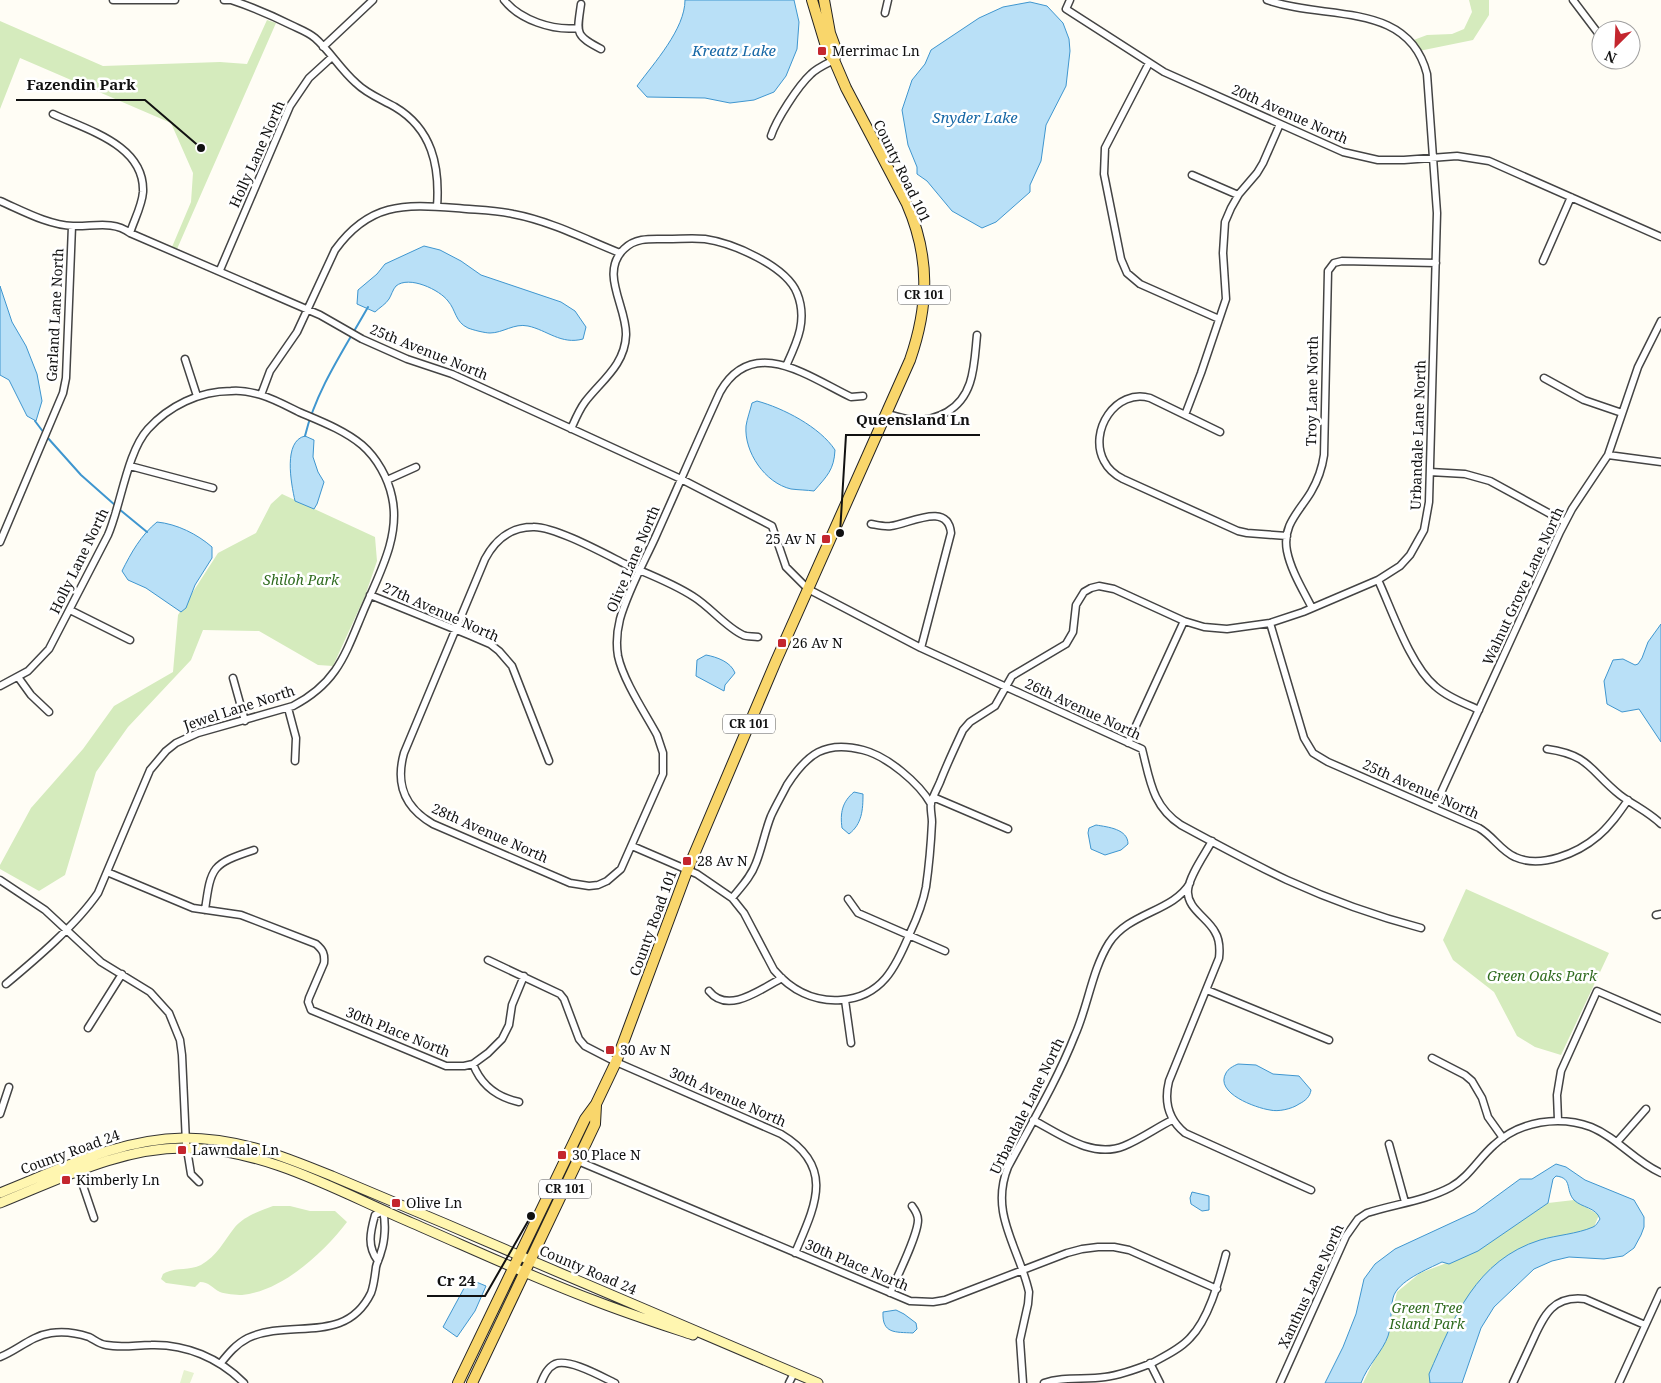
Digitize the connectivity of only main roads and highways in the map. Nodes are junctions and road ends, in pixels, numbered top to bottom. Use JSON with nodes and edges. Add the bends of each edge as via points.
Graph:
{"nodes":[{"id":1,"x":812,"y":0,"type":"edge"},
{"id":2,"x":824,"y":0,"type":"edge"},
{"id":3,"x":834,"y":60,"type":"junction"},
{"id":4,"x":596,"y":1104,"type":"junction"},
{"id":5,"x":458,"y":1383,"type":"edge"},
{"id":6,"x":472,"y":1383,"type":"edge"}],
"edges":[{"from":1,"to":3,"type":"main road","name":"County Road 101","number":"CR 101","via":[[828,54]]},
{"from":2,"to":3,"type":"main road","name":"County Road 101","number":"CR 101","via":[[837,52]]},
{"from":3,"to":4,"type":"main road","name":"County Road 101","number":"CR 101","via":[[915,223],[923,261],[924,302],[918,338],[687,871],[616,1062]]},
{"from":4,"to":5,"type":"main road","name":"County Road 101","number":"CR 101","via":[[585,1119]]},
{"from":4,"to":6,"type":"main road","name":"County Road 101","number":"CR 101","via":[[595,1124]]}]}
